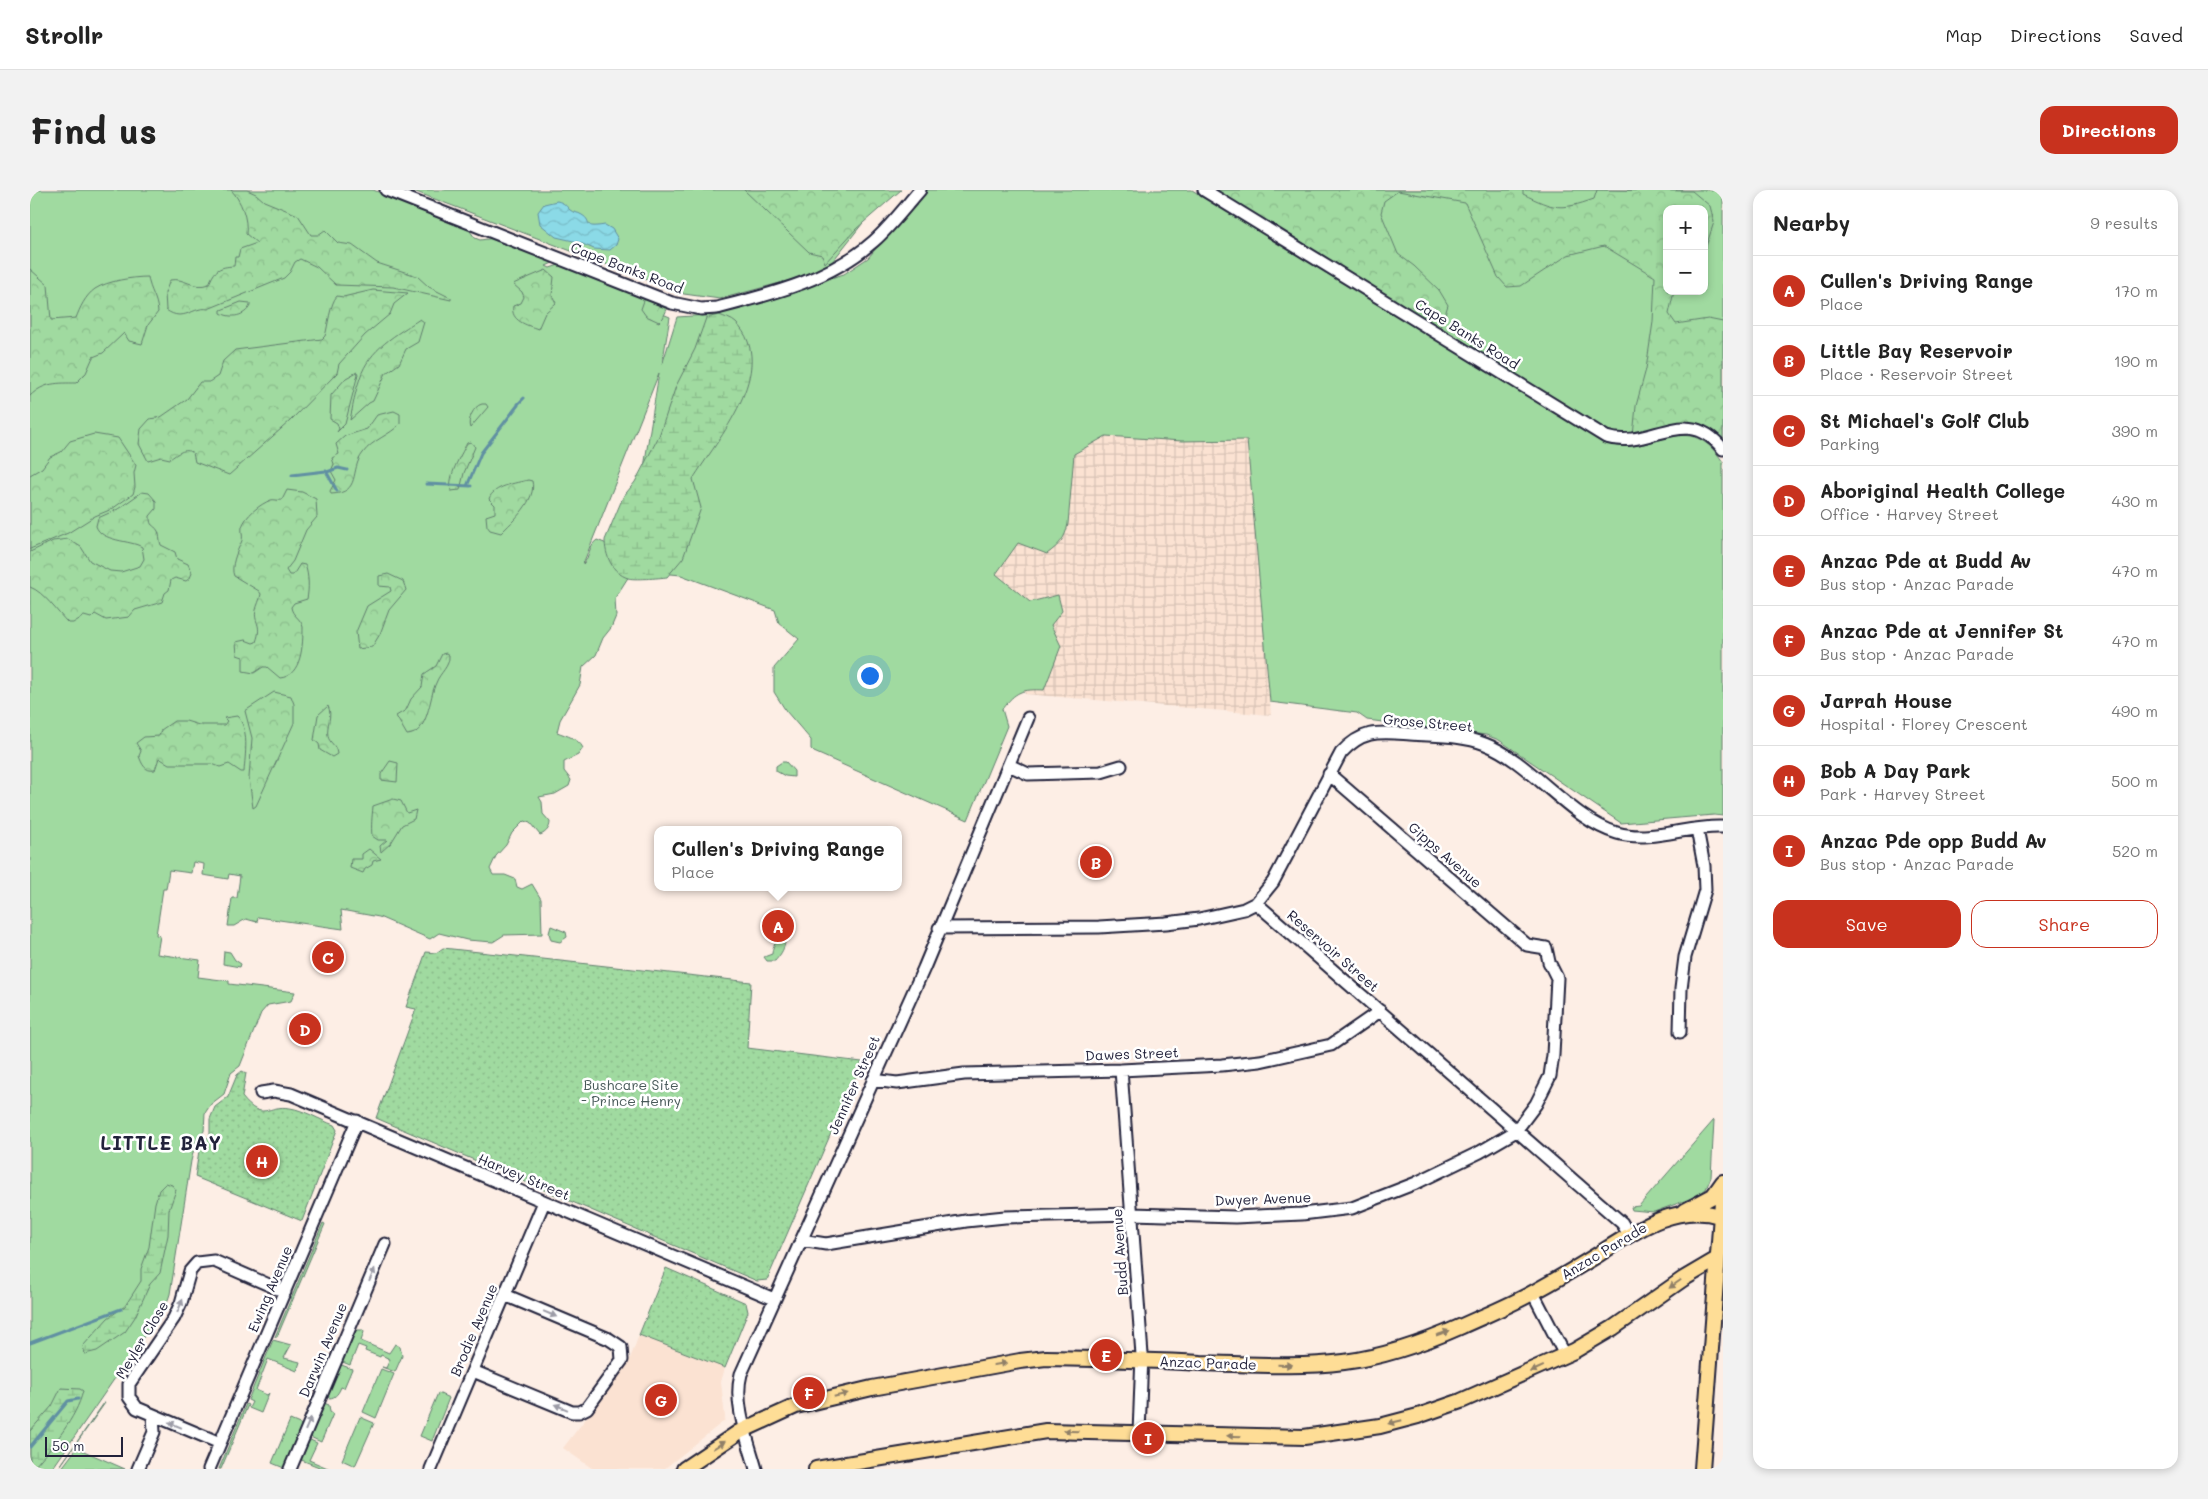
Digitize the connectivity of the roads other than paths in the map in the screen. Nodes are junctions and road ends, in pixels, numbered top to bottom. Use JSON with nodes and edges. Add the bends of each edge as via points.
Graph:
{"nodes":[{"id":1,"x":386,"y":190,"type":"edge"},
{"id":2,"x":920,"y":190,"type":"edge"},
{"id":3,"x":1204,"y":190,"type":"edge"},
{"id":4,"x":1723,"y":449,"type":"edge"},
{"id":5,"x":1028,"y":718,"type":"dead end"},
{"id":6,"x":1009,"y":765,"type":"junction"},
{"id":7,"x":1121,"y":766,"type":"dead end"},
{"id":8,"x":1329,"y":774,"type":"junction"},
{"id":9,"x":1723,"y":827,"type":"edge"},
{"id":10,"x":1697,"y":829,"type":"junction"},
{"id":11,"x":1256,"y":903,"type":"junction"},
{"id":12,"x":939,"y":928,"type":"junction"},
{"id":13,"x":1546,"y":948,"type":"joint"},
{"id":14,"x":1380,"y":1011,"type":"junction"},
{"id":15,"x":1680,"y":1032,"type":"dead end"},
{"id":16,"x":1121,"y":1070,"type":"junction"},
{"id":17,"x":872,"y":1080,"type":"junction"},
{"id":18,"x":261,"y":1093,"type":"dead end"},
{"id":19,"x":357,"y":1121,"type":"junction"},
{"id":20,"x":1516,"y":1129,"type":"junction"},
{"id":21,"x":1723,"y":1182,"type":"edge"},
{"id":22,"x":1723,"y":1188,"type":"edge"},
{"id":23,"x":544,"y":1202,"type":"junction"},
{"id":24,"x":1683,"y":1213,"type":"junction"},
{"id":25,"x":1132,"y":1214,"type":"junction"},
{"id":26,"x":1722,"y":1216,"type":"edge"},
{"id":27,"x":1628,"y":1233,"type":"junction"},
{"id":28,"x":801,"y":1240,"type":"junction"},
{"id":29,"x":385,"y":1244,"type":"dead end"},
{"id":30,"x":1717,"y":1259,"type":"junction"},
{"id":31,"x":285,"y":1292,"type":"junction"},
{"id":32,"x":1533,"y":1293,"type":"junction"},
{"id":33,"x":505,"y":1295,"type":"junction"},
{"id":34,"x":774,"y":1299,"type":"junction"},
{"id":35,"x":1565,"y":1355,"type":"junction"},
{"id":36,"x":1142,"y":1360,"type":"junction"},
{"id":37,"x":473,"y":1371,"type":"junction"},
{"id":38,"x":153,"y":1415,"type":"junction"},
{"id":39,"x":746,"y":1428,"type":"junction"},
{"id":40,"x":1139,"y":1433,"type":"junction"},
{"id":41,"x":220,"y":1443,"type":"junction"},
{"id":42,"x":138,"y":1469,"type":"edge"},
{"id":43,"x":209,"y":1469,"type":"edge"},
{"id":44,"x":290,"y":1469,"type":"edge"},
{"id":45,"x":431,"y":1469,"type":"edge"},
{"id":46,"x":684,"y":1469,"type":"edge"},
{"id":47,"x":756,"y":1469,"type":"edge"},
{"id":48,"x":816,"y":1469,"type":"edge"},
{"id":49,"x":1702,"y":1469,"type":"edge"}],
"edges":[{"from":1,"to":2,"type":"street","name":"Cape Banks Road","via":[[672,303],[706,309],[784,289],[838,268],[875,240]]},
{"from":3,"to":4,"type":"street","name":"Cape Banks Road","via":[[1606,437],[1630,441],[1669,429],[1688,427],[1708,434]]},
{"from":5,"to":6,"type":"street","name":"Jennifer Street"},
{"from":6,"to":7,"type":"street","via":[[1028,774],[1101,772]]},
{"from":6,"to":12,"type":"street","name":"Jennifer Street"},
{"from":8,"to":10,"type":"street","name":"Grose Street","via":[[1350,742],[1377,732],[1468,740],[1502,753],[1585,816],[1606,828],[1641,836]]},
{"from":8,"to":11,"type":"street","name":"Grose Street","via":[[1273,882]]},
{"from":8,"to":13,"type":"street","name":"Gipps Avenue","via":[[1527,945]]},
{"from":9,"to":10,"type":"street","name":"Grose Street"},
{"from":10,"to":15,"type":"street","via":[[1705,890],[1685,957]]},
{"from":11,"to":12,"type":"street","via":[[1229,913],[1166,923],[1099,927]]},
{"from":11,"to":14,"type":"street","name":"Reservoir Street"},
{"from":12,"to":17,"type":"street","name":"Jennifer Street"},
{"from":13,"to":20,"type":"street","name":"Dwyer Avenue","via":[[1557,978],[1550,1076],[1536,1104]]},
{"from":14,"to":16,"type":"street","name":"Dawes Street","via":[[1331,1045],[1296,1054],[1222,1065]]},
{"from":14,"to":20,"type":"street","name":"Reservoir Street"},
{"from":16,"to":17,"type":"street","name":"Dawes Street","via":[[964,1074],[898,1083]]},
{"from":16,"to":25,"type":"street","name":"Budd Avenue"},
{"from":17,"to":28,"type":"street","name":"Jennifer Street"},
{"from":18,"to":19,"type":"street","name":"Harvey Street","via":[[284,1092]]},
{"from":19,"to":23,"type":"street","name":"Harvey Street"},
{"from":19,"to":31,"type":"street","name":"Ewing Avenue"},
{"from":20,"to":25,"type":"street","name":"Dwyer Avenue","via":[[1480,1152],[1416,1183],[1352,1208],[1235,1217]]},
{"from":20,"to":27,"type":"street","name":"Reservoir Street","via":[[1622,1223]]},
{"from":21,"to":24,"type":"main road","via":[[1713,1196]]},
{"from":22,"to":26,"type":"main road"},
{"from":23,"to":33,"type":"street","name":"Brodie Avenue"},
{"from":23,"to":34,"type":"street","name":"Harvey Street"},
{"from":24,"to":26,"type":"main road","name":"Anzac Parade","via":[[1709,1212]]},
{"from":24,"to":27,"type":"main road","name":"Anzac Parade"},
{"from":25,"to":28,"type":"street","name":"Dwyer Avenue","via":[[1005,1217],[826,1244]]},
{"from":25,"to":36,"type":"street","name":"Budd Avenue"},
{"from":26,"to":30,"type":"main road"},
{"from":27,"to":32,"type":"main road","name":"Anzac Parade"},
{"from":28,"to":34,"type":"street","name":"Jennifer Street"},
{"from":44,"to":29,"type":"street","name":"Darwin Avenue","one_way":true},
{"from":30,"to":35,"type":"main road","one_way":true,"via":[[1613,1328]]},
{"from":30,"to":49,"type":"main road"},
{"from":38,"to":31,"type":"street","name":"Meyler Close","one_way":true,"via":[[134,1406],[129,1397],[129,1386],[174,1318],[193,1266],[214,1260]]},
{"from":31,"to":41,"type":"street","name":"Ewing Avenue"},
{"from":32,"to":35,"type":"street"},
{"from":36,"to":32,"type":"main road","name":"Anzac Parade","one_way":true,"via":[[1297,1365],[1351,1361],[1454,1329]]},
{"from":33,"to":37,"type":"street","name":"Brodie Avenue"},
{"from":33,"to":37,"type":"street","one_way":true,"via":[[609,1338],[621,1348],[622,1360],[589,1406],[579,1412],[572,1412]]},
{"from":34,"to":39,"type":"street","name":"Jennifer Street","via":[[738,1386]]},
{"from":35,"to":40,"type":"main road","one_way":true,"via":[[1442,1408],[1355,1431],[1284,1437]]},
{"from":39,"to":36,"type":"main road","name":"Anzac Parade","one_way":true,"via":[[786,1410],[834,1396],[1020,1361],[1046,1358]]},
{"from":36,"to":40,"type":"street","name":"Budd Avenue"},
{"from":37,"to":45,"type":"street","name":"Brodie Avenue"},
{"from":41,"to":38,"type":"street","name":"Meyler Close","one_way":true},
{"from":38,"to":42,"type":"street","via":[[154,1432]]},
{"from":46,"to":39,"type":"main road","name":"Anzac Parade","one_way":true},
{"from":39,"to":47,"type":"street","name":"Jennifer Street"},
{"from":40,"to":48,"type":"main road","one_way":true,"via":[[1035,1432]]},
{"from":41,"to":43,"type":"street","name":"Ewing Avenue"}]}
